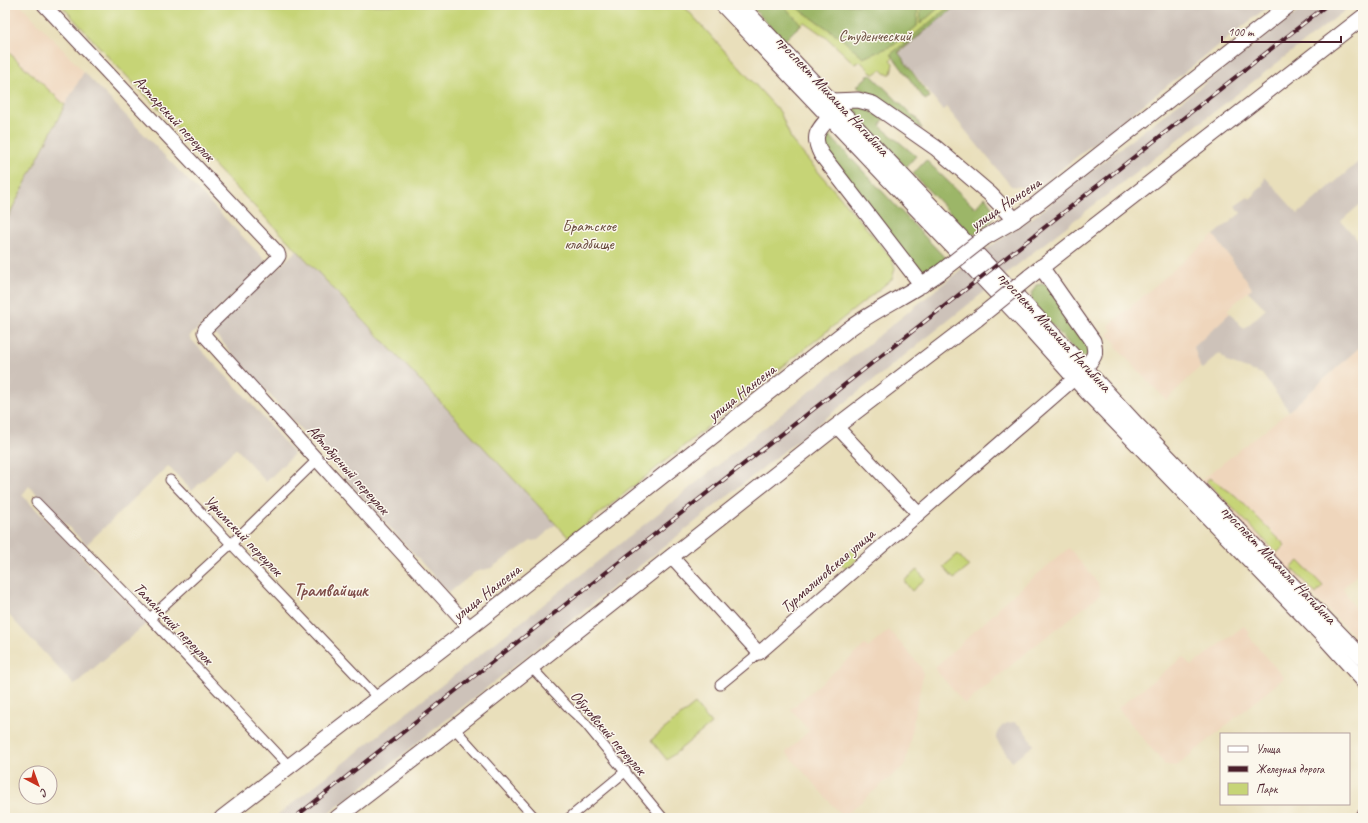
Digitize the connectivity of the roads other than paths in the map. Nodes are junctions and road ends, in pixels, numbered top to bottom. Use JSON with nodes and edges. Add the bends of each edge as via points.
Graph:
{"nodes":[{"id":1,"x":44,"y":5,"type":"edge"},
{"id":2,"x":723,"y":5,"type":"edge"},
{"id":3,"x":740,"y":5,"type":"edge"},
{"id":4,"x":1289,"y":5,"type":"edge"},
{"id":5,"x":1363,"y":18,"type":"edge"},
{"id":6,"x":832,"y":101,"type":"junction"},
{"id":7,"x":851,"y":101,"type":"junction"},
{"id":8,"x":845,"y":116,"type":"junction"},
{"id":9,"x":829,"y":118,"type":"junction"},
{"id":10,"x":996,"y":201,"type":"junction"},
{"id":11,"x":1038,"y":203,"type":"junction"},
{"id":12,"x":1015,"y":220,"type":"junction"},
{"id":13,"x":989,"y":234,"type":"junction"},
{"id":14,"x":1041,"y":267,"type":"junction"},
{"id":15,"x":922,"y":285,"type":"junction"},
{"id":16,"x":204,"y":332,"type":"joint"},
{"id":17,"x":1079,"y":373,"type":"junction"},
{"id":18,"x":836,"y":426,"type":"junction"},
{"id":19,"x":317,"y":460,"type":"junction"},
{"id":20,"x":170,"y":480,"type":"dead end"},
{"id":21,"x":36,"y":502,"type":"dead end"},
{"id":22,"x":918,"y":513,"type":"junction"},
{"id":23,"x":231,"y":544,"type":"junction"},
{"id":24,"x":671,"y":556,"type":"junction"},
{"id":25,"x":150,"y":618,"type":"junction"},
{"id":26,"x":470,"y":628,"type":"junction"},
{"id":27,"x":759,"y":653,"type":"junction"},
{"id":28,"x":1363,"y":658,"type":"edge"},
{"id":29,"x":531,"y":667,"type":"junction"},
{"id":30,"x":1363,"y":680,"type":"edge"},
{"id":31,"x":720,"y":685,"type":"dead end"},
{"id":32,"x":378,"y":698,"type":"junction"},
{"id":33,"x":454,"y":728,"type":"junction"},
{"id":34,"x":289,"y":766,"type":"junction"},
{"id":35,"x":626,"y":771,"type":"junction"},
{"id":36,"x":222,"y":818,"type":"edge"},
{"id":37,"x":337,"y":818,"type":"edge"},
{"id":38,"x":535,"y":818,"type":"edge"},
{"id":39,"x":569,"y":818,"type":"edge"},
{"id":40,"x":663,"y":818,"type":"edge"}],
"edges":[{"from":1,"to":16,"type":"street","name":"Ахтарский переулок","via":[[278,253],[278,259]]},
{"from":2,"to":9,"type":"main road","name":"проспект Михаила Нагибина"},
{"from":3,"to":6,"type":"main road","name":"проспект Михаила Нагибина"},
{"from":4,"to":11,"type":"main road","name":"улица Нансена"},
{"from":5,"to":14,"type":"main road"},
{"from":6,"to":7,"type":"main road"},
{"from":6,"to":8,"type":"main road","name":"проспект Михаила Нагибина"},
{"from":7,"to":8,"type":"main road","via":[[846,108]]},
{"from":7,"to":10,"type":"main road","via":[[862,100],[877,106],[936,148]]},
{"from":8,"to":17,"type":"main road","name":"проспект Михаила Нагибина","via":[[1036,316]]},
{"from":9,"to":15,"type":"main road","via":[[816,136],[821,154]]},
{"from":9,"to":17,"type":"main road","name":"проспект Михаила Нагибина","via":[[1027,325]]},
{"from":10,"to":11,"type":"main road","via":[[1013,207]]},
{"from":10,"to":12,"type":"main road"},
{"from":10,"to":13,"type":"main road","via":[[999,215]]},
{"from":11,"to":12,"type":"main road","name":"улица Нансена"},
{"from":12,"to":13,"type":"main road","name":"улица Нансена"},
{"from":13,"to":15,"type":"main road","name":"улица Нансена","bridge":true},
{"from":14,"to":17,"type":"main road","via":[[1093,341],[1096,350],[1094,357]]},
{"from":14,"to":18,"type":"main road","bridge":true},
{"from":15,"to":26,"type":"main road","name":"улица Нансена","via":[[850,328]]},
{"from":16,"to":19,"type":"street","name":"Автобусный переулок"},
{"from":17,"to":22,"type":"street","name":"Турмалиновская улица"},
{"from":17,"to":28,"type":"main road","name":"проспект Михаила Нагибина"},
{"from":17,"to":30,"type":"main road","name":"проспект Михаила Нагибина"},
{"from":18,"to":22,"type":"street"},
{"from":18,"to":24,"type":"main road"},
{"from":19,"to":23,"type":"street"},
{"from":19,"to":26,"type":"street","name":"Автобусный переулок"},
{"from":20,"to":23,"type":"street","name":"Уфимский переулок"},
{"from":21,"to":25,"type":"street","name":"Таманский переулок"},
{"from":22,"to":27,"type":"street","name":"Турмалиновская улица"},
{"from":23,"to":25,"type":"street"},
{"from":23,"to":32,"type":"street","name":"Уфимский переулок"},
{"from":24,"to":27,"type":"street"},
{"from":24,"to":29,"type":"main road"},
{"from":25,"to":34,"type":"street","name":"Таманский переулок"},
{"from":26,"to":32,"type":"main road","name":"улица Нансена"},
{"from":27,"to":31,"type":"street","name":"Турмалиновская улица"},
{"from":29,"to":33,"type":"main road"},
{"from":29,"to":35,"type":"street","name":"Обуховский переулок","via":[[585,723]]},
{"from":32,"to":34,"type":"main road","name":"улица Нансена"},
{"from":33,"to":37,"type":"main road"},
{"from":33,"to":38,"type":"street"},
{"from":34,"to":36,"type":"main road","name":"улица Нансена"},
{"from":35,"to":39,"type":"street"},
{"from":35,"to":40,"type":"street","name":"Обуховский переулок"}]}
